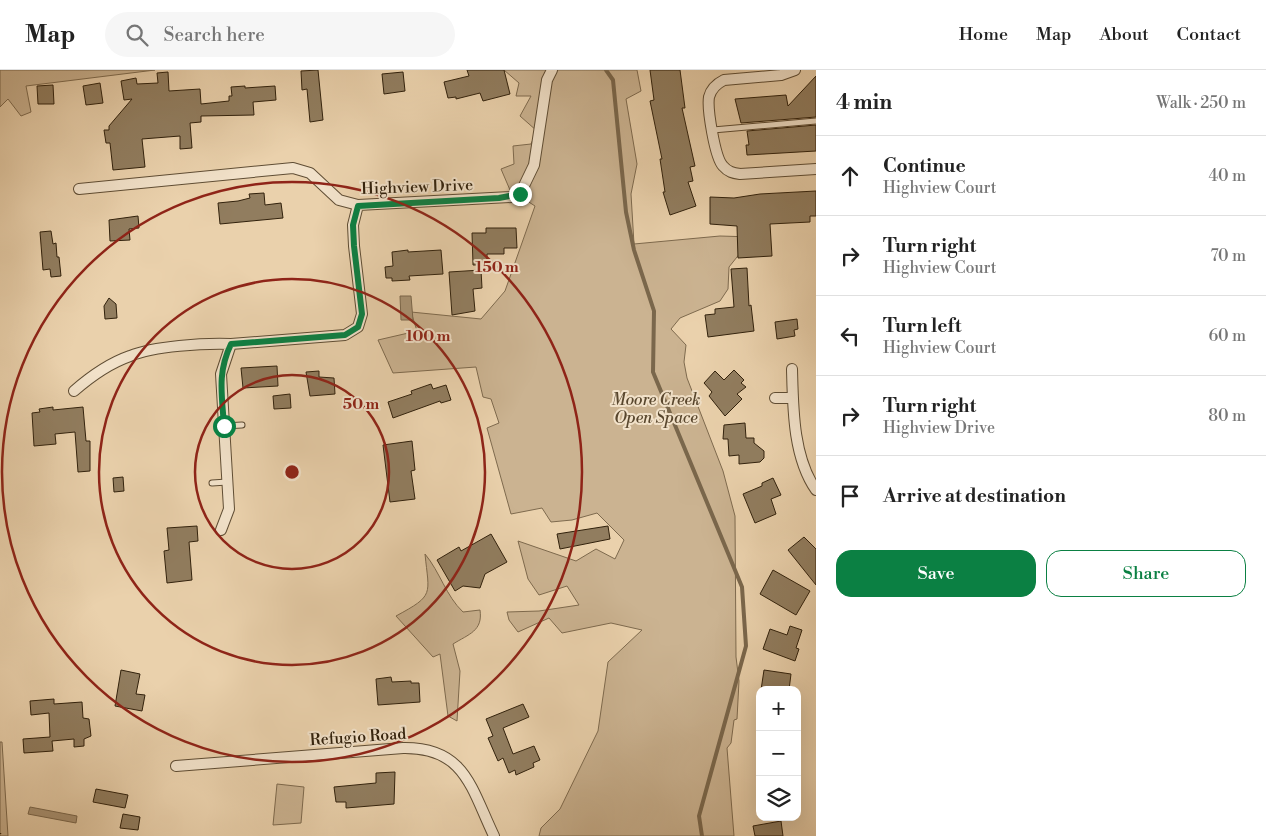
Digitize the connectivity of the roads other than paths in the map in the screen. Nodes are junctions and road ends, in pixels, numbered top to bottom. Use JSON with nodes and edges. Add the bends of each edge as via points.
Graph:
{"nodes":[{"id":1,"x":552,"y":70,"type":"edge"},
{"id":2,"x":795,"y":70,"type":"edge"},
{"id":3,"x":816,"y":121,"type":"edge"},
{"id":4,"x":713,"y":130,"type":"junction"},
{"id":5,"x":816,"y":169,"type":"edge"},
{"id":6,"x":79,"y":190,"type":"dead end"},
{"id":7,"x":358,"y":206,"type":"junction"},
{"id":8,"x":231,"y":344,"type":"junction"},
{"id":9,"x":792,"y":369,"type":"dead end"},
{"id":10,"x":74,"y":391,"type":"dead end"},
{"id":11,"x":775,"y":398,"type":"dead end"},
{"id":12,"x":793,"y":398,"type":"junction"},
{"id":13,"x":242,"y":424,"type":"dead end"},
{"id":14,"x":224,"y":426,"type":"junction"},
{"id":15,"x":227,"y":482,"type":"junction"},
{"id":16,"x":212,"y":483,"type":"dead end"},
{"id":17,"x":816,"y":490,"type":"edge"},
{"id":18,"x":221,"y":530,"type":"dead end"},
{"id":19,"x":176,"y":766,"type":"dead end"},
{"id":20,"x":494,"y":836,"type":"edge"}],
"edges":[{"from":1,"to":7,"type":"street","name":"Highview Drive","via":[[547,80],[534,165],[520,194]]},
{"from":2,"to":4,"type":"street","via":[[781,76],[724,80],[716,84],[709,97]]},
{"from":3,"to":4,"type":"lane"},
{"from":4,"to":5,"type":"street","via":[[718,158],[729,172]]},
{"from":6,"to":7,"type":"street","name":"Highview Drive","via":[[293,168],[310,173],[339,200]]},
{"from":7,"to":8,"type":"street","via":[[353,225],[362,314],[358,327],[345,335]]},
{"from":8,"to":10,"type":"street","via":[[189,345],[131,355],[89,377]]},
{"from":8,"to":14,"type":"street","via":[[223,360],[221,374]]},
{"from":9,"to":12,"type":"street"},
{"from":11,"to":12,"type":"street"},
{"from":12,"to":17,"type":"street","via":[[804,466]]},
{"from":13,"to":14,"type":"lane"},
{"from":14,"to":15,"type":"street"},
{"from":15,"to":16,"type":"lane"},
{"from":15,"to":18,"type":"street","via":[[229,509]]},
{"from":19,"to":20,"type":"street","name":"Refugio Road","via":[[403,748],[433,750],[450,758],[462,770]]}]}
